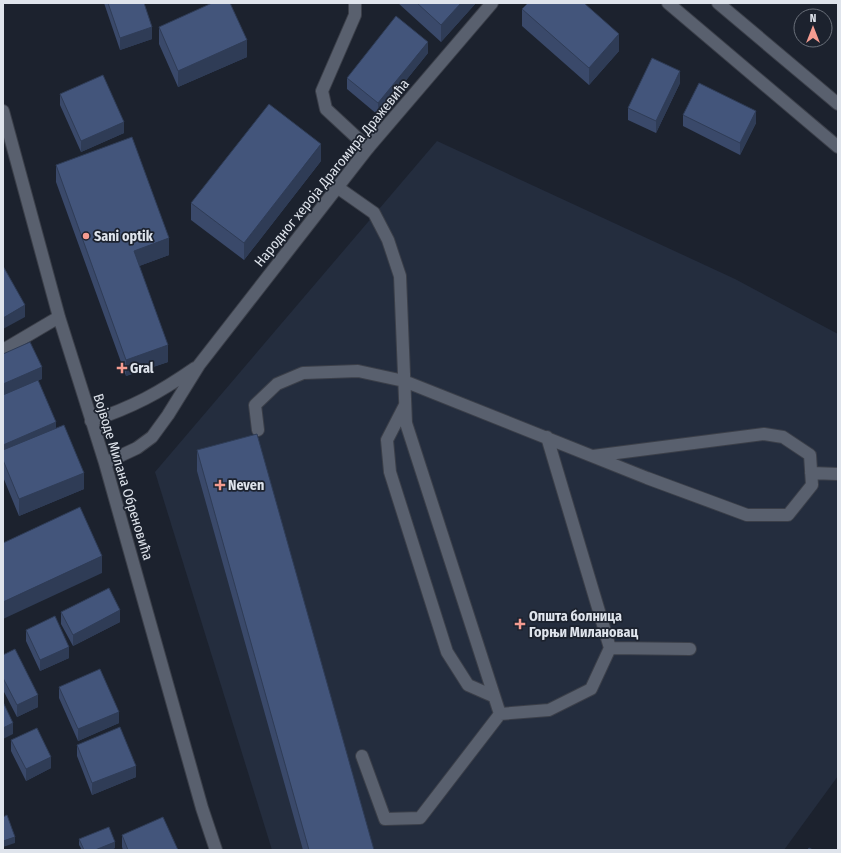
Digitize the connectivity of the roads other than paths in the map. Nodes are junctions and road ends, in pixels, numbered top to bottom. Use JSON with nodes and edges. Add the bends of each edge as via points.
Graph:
{"nodes":[{"id":1,"x":355,"y":3,"type":"edge"},
{"id":2,"x":492,"y":3,"type":"edge"},
{"id":3,"x":668,"y":3,"type":"edge"},
{"id":4,"x":718,"y":3,"type":"edge"},
{"id":5,"x":838,"y":104,"type":"edge"},
{"id":6,"x":3,"y":111,"type":"edge"},
{"id":7,"x":838,"y":147,"type":"edge"},
{"id":8,"x":368,"y":148,"type":"junction"},
{"id":9,"x":337,"y":187,"type":"junction"},
{"id":10,"x":59,"y":318,"type":"junction"},
{"id":11,"x":3,"y":350,"type":"edge"},
{"id":12,"x":199,"y":365,"type":"junction"},
{"id":13,"x":404,"y":380,"type":"junction"},
{"id":14,"x":405,"y":404,"type":"junction"},
{"id":15,"x":91,"y":422,"type":"junction"},
{"id":16,"x":258,"y":430,"type":"dead end"},
{"id":17,"x":547,"y":438,"type":"junction"},
{"id":18,"x":593,"y":456,"type":"junction"},
{"id":19,"x":105,"y":463,"type":"junction"},
{"id":20,"x":811,"y":473,"type":"junction"},
{"id":21,"x":838,"y":474,"type":"edge"},
{"id":22,"x":610,"y":648,"type":"junction"},
{"id":23,"x":690,"y":649,"type":"dead end"},
{"id":24,"x":493,"y":696,"type":"junction"},
{"id":25,"x":500,"y":714,"type":"junction"},
{"id":26,"x":362,"y":756,"type":"dead end"},
{"id":27,"x":216,"y":850,"type":"edge"}],
"edges":[{"from":1,"to":8,"type":"street","via":[[355,15],[322,91],[326,109]]},
{"from":2,"to":8,"type":"street","name":"Народног хероја Драгомира Дражевића"},
{"from":3,"to":7,"type":"street"},
{"from":4,"to":5,"type":"street"},
{"from":6,"to":10,"type":"street","name":"Војводе Милана Обреновића"},
{"from":8,"to":9,"type":"street","name":"Народног хероја Драгомира Дражевића"},
{"from":9,"to":12,"type":"street","name":"Народног хероја Драгомира Дражевића"},
{"from":9,"to":13,"type":"street","via":[[374,213],[388,240],[400,276]]},
{"from":10,"to":11,"type":"street"},
{"from":10,"to":15,"type":"street","name":"Војводе Милана Обреновића"},
{"from":12,"to":15,"type":"street","name":"Народног хероја Драгомира Дражевића","via":[[161,392],[128,409]]},
{"from":12,"to":19,"type":"street","name":"Народног хероја Драгомира Дражевића","via":[[152,437],[137,448]]},
{"from":13,"to":14,"type":"street"},
{"from":13,"to":16,"type":"street","via":[[358,371],[303,372],[277,384],[255,406]]},
{"from":13,"to":17,"type":"street"},
{"from":14,"to":24,"type":"street","via":[[406,423]]},
{"from":14,"to":24,"type":"street","via":[[387,440],[390,472],[447,652],[468,685]]},
{"from":15,"to":19,"type":"street","name":"Војводе Милана Обреновића"},
{"from":17,"to":18,"type":"street"},
{"from":17,"to":22,"type":"street"},
{"from":18,"to":20,"type":"street","via":[[764,434],[783,437],[810,455]]},
{"from":18,"to":20,"type":"street","via":[[747,515],[788,515],[812,485]]},
{"from":19,"to":27,"type":"street","name":"Војводе Милана Обреновића"},
{"from":20,"to":21,"type":"street"},
{"from":22,"to":23,"type":"street"},
{"from":22,"to":25,"type":"street","via":[[591,689],[549,710]]},
{"from":24,"to":25,"type":"street"},
{"from":25,"to":26,"type":"street","via":[[420,818],[385,819]]}]}
